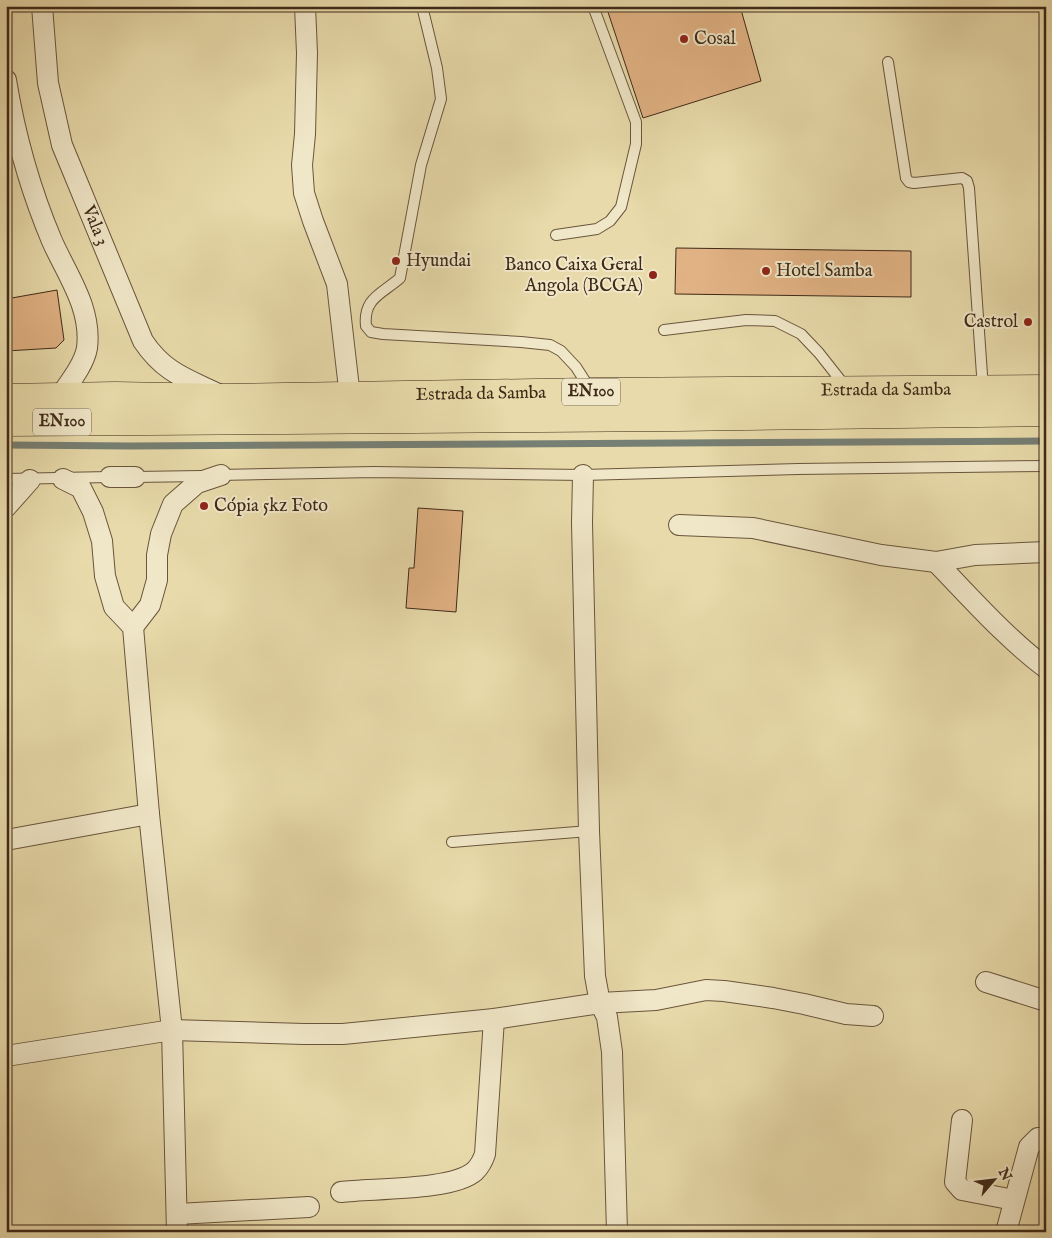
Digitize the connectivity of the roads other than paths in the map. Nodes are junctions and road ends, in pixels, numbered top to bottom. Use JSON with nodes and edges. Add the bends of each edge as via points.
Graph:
{"nodes":[{"id":1,"x":42,"y":6,"type":"edge"},
{"id":2,"x":305,"y":6,"type":"edge"},
{"id":3,"x":422,"y":6,"type":"edge"},
{"id":4,"x":593,"y":6,"type":"edge"},
{"id":5,"x":888,"y":62,"type":"dead end"},
{"id":6,"x":6,"y":80,"type":"edge"},
{"id":7,"x":556,"y":235,"type":"dead end"},
{"id":8,"x":664,"y":330,"type":"dead end"},
{"id":9,"x":1046,"y":389,"type":"edge"},
{"id":10,"x":983,"y":390,"type":"junction"},
{"id":11,"x":849,"y":391,"type":"junction"},
{"id":12,"x":592,"y":392,"type":"junction"},
{"id":13,"x":350,"y":397,"type":"junction"},
{"id":14,"x":6,"y":398,"type":"edge"},
{"id":15,"x":59,"y":398,"type":"junction"},
{"id":16,"x":226,"y":398,"type":"junction"},
{"id":17,"x":1046,"y":412,"type":"edge"},
{"id":18,"x":6,"y":422,"type":"edge"},
{"id":19,"x":1046,"y":466,"type":"edge"},
{"id":20,"x":221,"y":475,"type":"junction"},
{"id":21,"x":583,"y":475,"type":"junction"},
{"id":22,"x":135,"y":477,"type":"joint"},
{"id":23,"x":110,"y":478,"type":"joint"},
{"id":24,"x":6,"y":479,"type":"edge"},
{"id":25,"x":63,"y":479,"type":"junction"},
{"id":26,"x":30,"y":480,"type":"junction"},
{"id":27,"x":6,"y":508,"type":"edge"},
{"id":28,"x":679,"y":524,"type":"dead end"},
{"id":29,"x":1046,"y":552,"type":"edge"},
{"id":30,"x":936,"y":562,"type":"junction"},
{"id":31,"x":133,"y":627,"type":"junction"},
{"id":32,"x":1046,"y":668,"type":"edge"},
{"id":33,"x":149,"y":814,"type":"junction"},
{"id":34,"x":589,"y":831,"type":"junction"},
{"id":35,"x":6,"y":840,"type":"edge"},
{"id":36,"x":452,"y":842,"type":"dead end"},
{"id":37,"x":986,"y":982,"type":"dead end"},
{"id":38,"x":1046,"y":1001,"type":"edge"},
{"id":39,"x":600,"y":1003,"type":"junction"},
{"id":40,"x":873,"y":1016,"type":"dead end"},
{"id":41,"x":494,"y":1019,"type":"junction"},
{"id":42,"x":172,"y":1030,"type":"junction"},
{"id":43,"x":6,"y":1056,"type":"edge"},
{"id":44,"x":962,"y":1120,"type":"dead end"},
{"id":45,"x":1046,"y":1139,"type":"edge"},
{"id":46,"x":341,"y":1192,"type":"dead end"},
{"id":47,"x":1014,"y":1200,"type":"junction"},
{"id":48,"x":309,"y":1207,"type":"dead end"},
{"id":49,"x":177,"y":1223,"type":"edge"},
{"id":50,"x":617,"y":1232,"type":"edge"},
{"id":51,"x":1006,"y":1232,"type":"edge"}],
"edges":[{"from":1,"to":16,"type":"street","name":"Vala 3","via":[[48,82],[62,145],[143,341],[166,367]]},
{"from":2,"to":13,"type":"street","via":[[308,53],[302,165],[304,193],[337,284]]},
{"from":3,"to":12,"type":"lane","via":[[441,99],[421,165],[400,278],[374,297],[367,307],[366,326],[371,332],[383,334],[550,345],[571,362]]},
{"from":4,"to":7,"type":"lane","via":[[636,122],[636,144],[622,206],[610,222],[597,228]]},
{"from":5,"to":10,"type":"lane","via":[[906,178],[914,183],[962,178],[967,181]]},
{"from":6,"to":15,"type":"street","via":[[21,153],[52,241],[84,310],[88,333],[87,350]]},
{"from":8,"to":11,"type":"lane","via":[[746,320],[775,321],[801,334]]},
{"from":9,"to":10,"type":"main road","name":"Estrada da Samba","number":"EN100"},
{"from":10,"to":11,"type":"main road","name":"Estrada da Samba","number":"EN100"},
{"from":11,"to":12,"type":"main road","name":"Estrada da Samba","number":"EN100"},
{"from":12,"to":13,"type":"main road","name":"Estrada da Samba","number":"EN100"},
{"from":13,"to":16,"type":"main road","name":"Estrada da Samba","number":"EN100"},
{"from":14,"to":15,"type":"main road","name":"Estrada da Samba","number":"EN100"},
{"from":15,"to":16,"type":"main road","name":"Estrada da Samba","number":"EN100"},
{"from":17,"to":18,"type":"main road","name":"Estrada da Samba","number":"EN100"},
{"from":19,"to":21,"type":"lane"},
{"from":20,"to":21,"type":"lane","via":[[374,472]]},
{"from":20,"to":22,"type":"lane"},
{"from":20,"to":31,"type":"street","via":[[197,483],[173,504],[156,555],[156,580],[150,604]]},
{"from":21,"to":34,"type":"street"},
{"from":22,"to":23,"type":"street"},
{"from":23,"to":25,"type":"lane"},
{"from":24,"to":26,"type":"lane"},
{"from":25,"to":26,"type":"lane"},
{"from":25,"to":31,"type":"street","via":[[80,488],[93,512],[102,541],[105,576],[114,607]]},
{"from":26,"to":27,"type":"street"},
{"from":28,"to":30,"type":"street","via":[[753,528],[881,555]]},
{"from":29,"to":30,"type":"street","via":[[975,555]]},
{"from":30,"to":32,"type":"street","via":[[988,616]]},
{"from":31,"to":33,"type":"street"},
{"from":33,"to":35,"type":"street"},
{"from":33,"to":42,"type":"street"},
{"from":34,"to":36,"type":"lane"},
{"from":34,"to":39,"type":"street","via":[[595,976]]},
{"from":37,"to":38,"type":"street"},
{"from":39,"to":40,"type":"street","via":[[656,1000],[706,990],[804,1004],[834,1013]]},
{"from":39,"to":41,"type":"street"},
{"from":39,"to":50,"type":"street","via":[[607,1017],[613,1060]]},
{"from":41,"to":42,"type":"street","via":[[343,1034]]},
{"from":41,"to":46,"type":"street","via":[[484,1154],[475,1171],[463,1178],[431,1185]]},
{"from":42,"to":43,"type":"street"},
{"from":42,"to":49,"type":"street"},
{"from":44,"to":47,"type":"street","via":[[955,1182],[962,1190]]},
{"from":45,"to":47,"type":"street","via":[[1038,1138],[1028,1147]]},
{"from":47,"to":51,"type":"street"},
{"from":48,"to":49,"type":"street"}]}
